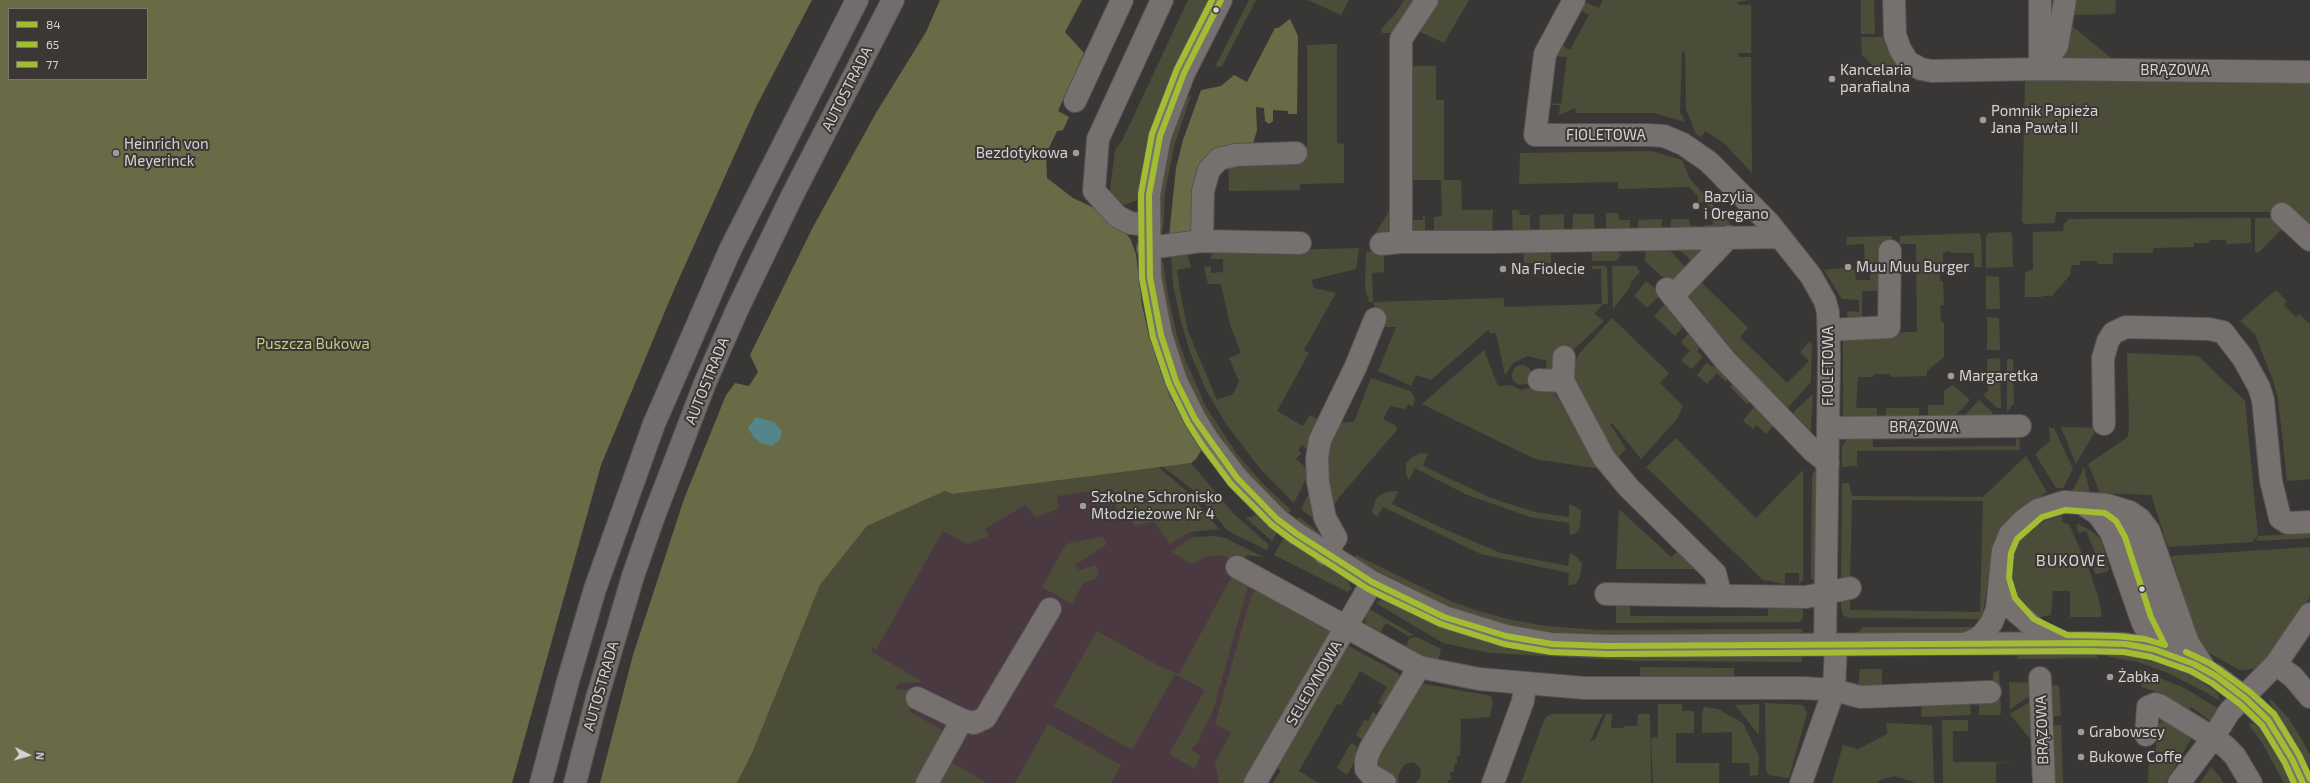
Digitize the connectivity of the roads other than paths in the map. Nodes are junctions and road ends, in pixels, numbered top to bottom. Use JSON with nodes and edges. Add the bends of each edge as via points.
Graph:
{"nodes":[{"id":1,"x":857,"y":0,"type":"edge"},
{"id":2,"x":893,"y":0,"type":"edge"},
{"id":3,"x":1122,"y":0,"type":"edge"},
{"id":4,"x":1162,"y":0,"type":"edge"},
{"id":5,"x":1221,"y":0,"type":"edge"},
{"id":6,"x":1427,"y":0,"type":"edge"},
{"id":7,"x":1574,"y":0,"type":"edge"},
{"id":8,"x":1894,"y":0,"type":"edge"},
{"id":9,"x":2040,"y":0,"type":"edge"},
{"id":10,"x":2065,"y":0,"type":"edge"},
{"id":11,"x":2040,"y":69,"type":"junction"},
{"id":12,"x":2310,"y":72,"type":"edge"},
{"id":13,"x":1075,"y":101,"type":"dead end"},
{"id":14,"x":1296,"y":153,"type":"dead end"},
{"id":15,"x":2282,"y":214,"type":"dead end"},
{"id":16,"x":1148,"y":225,"type":"junction"},
{"id":17,"x":1729,"y":237,"type":"junction"},
{"id":18,"x":1780,"y":237,"type":"junction"},
{"id":19,"x":2310,"y":240,"type":"edge"},
{"id":20,"x":1202,"y":241,"type":"junction"},
{"id":21,"x":1300,"y":243,"type":"dead end"},
{"id":22,"x":1148,"y":248,"type":"junction"},
{"id":23,"x":1890,"y":251,"type":"dead end"},
{"id":24,"x":1375,"y":319,"type":"dead end"},
{"id":25,"x":1829,"y":330,"type":"junction"},
{"id":26,"x":1564,"y":358,"type":"dead end"},
{"id":27,"x":1539,"y":380,"type":"dead end"},
{"id":28,"x":1563,"y":380,"type":"junction"},
{"id":29,"x":2104,"y":424,"type":"dead end"},
{"id":30,"x":2020,"y":426,"type":"dead end"},
{"id":31,"x":1828,"y":428,"type":"junction"},
{"id":32,"x":1828,"y":463,"type":"junction"},
{"id":33,"x":2081,"y":503,"type":"junction"},
{"id":34,"x":2107,"y":505,"type":"junction"},
{"id":35,"x":2310,"y":522,"type":"edge"},
{"id":36,"x":1325,"y":554,"type":"junction"},
{"id":37,"x":1237,"y":567,"type":"dead end"},
{"id":38,"x":2001,"y":579,"type":"junction"},
{"id":39,"x":1372,"y":582,"type":"junction"},
{"id":40,"x":1850,"y":588,"type":"dead end"},
{"id":41,"x":1826,"y":593,"type":"junction"},
{"id":42,"x":1606,"y":594,"type":"dead end"},
{"id":43,"x":1721,"y":596,"type":"junction"},
{"id":44,"x":1050,"y":608,"type":"dead end"},
{"id":45,"x":2307,"y":626,"type":"edge"},
{"id":46,"x":1346,"y":628,"type":"junction"},
{"id":47,"x":2065,"y":643,"type":"junction"},
{"id":48,"x":1965,"y":644,"type":"junction"},
{"id":49,"x":1830,"y":645,"type":"junction"},
{"id":50,"x":2170,"y":654,"type":"junction"},
{"id":51,"x":2276,"y":664,"type":"junction"},
{"id":52,"x":1419,"y":667,"type":"junction"},
{"id":53,"x":2206,"y":670,"type":"junction"},
{"id":54,"x":2040,"y":678,"type":"dead end"},
{"id":55,"x":1525,"y":684,"type":"junction"},
{"id":56,"x":1834,"y":690,"type":"junction"},
{"id":57,"x":1990,"y":692,"type":"dead end"},
{"id":58,"x":2310,"y":697,"type":"edge"},
{"id":59,"x":917,"y":698,"type":"dead end"},
{"id":60,"x":2245,"y":698,"type":"junction"},
{"id":61,"x":962,"y":720,"type":"junction"},
{"id":62,"x":2146,"y":735,"type":"dead end"},
{"id":63,"x":2213,"y":738,"type":"junction"},
{"id":64,"x":542,"y":783,"type":"edge"},
{"id":65,"x":575,"y":783,"type":"edge"},
{"id":66,"x":927,"y":783,"type":"edge"},
{"id":67,"x":1255,"y":783,"type":"edge"},
{"id":68,"x":1385,"y":783,"type":"edge"},
{"id":69,"x":1493,"y":783,"type":"edge"},
{"id":70,"x":1801,"y":783,"type":"edge"},
{"id":71,"x":2044,"y":783,"type":"edge"},
{"id":72,"x":2179,"y":783,"type":"edge"},
{"id":73,"x":2251,"y":783,"type":"edge"},
{"id":74,"x":2303,"y":783,"type":"edge"}],
"edges":[{"from":1,"to":64,"type":"highway","name":"AUTOSTRADA","via":[[772,165],[676,370],[605,560],[568,681]]},
{"from":2,"to":65,"type":"highway","name":"AUTOSTRADA","via":[[792,196],[705,383],[633,576]]},
{"from":3,"to":13,"type":"street"},
{"from":4,"to":16,"type":"street","via":[[1098,139],[1094,191],[1117,216],[1130,223]]},
{"from":5,"to":16,"type":"street","via":[[1184,73],[1160,136],[1149,194]]},
{"from":6,"to":17,"type":"street","via":[[1401,40],[1391,243]]},
{"from":7,"to":18,"type":"street","name":"FIOLETOWA","via":[[1545,54],[1536,135],[1648,135],[1674,139],[1696,152],[1717,170]]},
{"from":8,"to":11,"type":"street","name":"BRĄZOWA","via":[[1895,35],[1905,58],[1921,69]]},
{"from":9,"to":11,"type":"street"},
{"from":10,"to":11,"type":"street","via":[[2057,46]]},
{"from":11,"to":12,"type":"street","name":"BRĄZOWA"},
{"from":14,"to":20,"type":"street","via":[[1235,155],[1219,159],[1209,170],[1203,191]]},
{"from":15,"to":19,"type":"street"},
{"from":16,"to":22,"type":"street"},
{"from":17,"to":18,"type":"street"},
{"from":17,"to":32,"type":"street","via":[[1670,293],[1725,360],[1813,451]]},
{"from":18,"to":25,"type":"street","name":"FIOLETOWA","via":[[1820,289],[1828,312]]},
{"from":20,"to":21,"type":"street"},
{"from":20,"to":22,"type":"street"},
{"from":22,"to":36,"type":"street","via":[[1160,335],[1176,381],[1195,419],[1221,459],[1256,499],[1286,526]]},
{"from":23,"to":25,"type":"street","via":[[1889,327]]},
{"from":24,"to":36,"type":"street","via":[[1356,366],[1320,440],[1317,458],[1318,482],[1326,518],[1336,538]]},
{"from":25,"to":31,"type":"street","name":"FIOLETOWA"},
{"from":26,"to":28,"type":"street"},
{"from":27,"to":28,"type":"street"},
{"from":28,"to":43,"type":"street","via":[[1604,458],[1630,488],[1715,573]]},
{"from":29,"to":35,"type":"street","via":[[2103,358],[2113,333],[2126,327],[2209,329],[2223,332],[2242,358],[2259,387],[2263,400],[2271,481],[2280,518],[2288,523]]},
{"from":30,"to":31,"type":"street","name":"BRĄZOWA"},
{"from":31,"to":32,"type":"street","name":"FIOLETOWA"},
{"from":32,"to":41,"type":"street","name":"FIOLETOWA"},
{"from":33,"to":34,"type":"street"},
{"from":33,"to":38,"type":"street","via":[[2053,504],[2024,520],[2010,534],[2003,551]]},
{"from":33,"to":50,"type":"street","via":[[2098,514],[2111,532],[2151,640]]},
{"from":34,"to":50,"type":"street","via":[[2118,512],[2128,527]]},
{"from":34,"to":53,"type":"street","via":[[2130,512],[2140,519],[2149,531],[2188,643]]},
{"from":36,"to":39,"type":"street"},
{"from":37,"to":46,"type":"street"},
{"from":38,"to":47,"type":"street","via":[[2008,602],[2015,612],[2038,631]]},
{"from":38,"to":48,"type":"street","via":[[1997,609],[1991,624],[1975,640]]},
{"from":39,"to":46,"type":"street","name":"SELEDYNOWA"},
{"from":39,"to":49,"type":"street","via":[[1417,605],[1473,627],[1552,644]]},
{"from":40,"to":41,"type":"street"},
{"from":41,"to":43,"type":"street","via":[[1806,597]]},
{"from":41,"to":49,"type":"street","name":"FIOLETOWA"},
{"from":42,"to":43,"type":"street"},
{"from":44,"to":61,"type":"street","via":[[985,718],[974,723]]},
{"from":45,"to":51,"type":"street"},
{"from":46,"to":52,"type":"street"},
{"from":46,"to":67,"type":"street","name":"SELEDYNOWA"},
{"from":47,"to":48,"type":"street"},
{"from":47,"to":50,"type":"street","via":[[2125,644]]},
{"from":48,"to":49,"type":"street"},
{"from":49,"to":56,"type":"street"},
{"from":50,"to":53,"type":"street"},
{"from":51,"to":58,"type":"street","via":[[2293,677]]},
{"from":51,"to":60,"type":"street"},
{"from":52,"to":55,"type":"street","via":[[1479,679]]},
{"from":52,"to":68,"type":"street","via":[[1366,760],[1366,769]]},
{"from":53,"to":60,"type":"street"},
{"from":54,"to":71,"type":"street","name":"BRĄZOWA"},
{"from":55,"to":56,"type":"street","via":[[1584,688]]},
{"from":55,"to":69,"type":"street","via":[[1523,701]]},
{"from":56,"to":57,"type":"street","via":[[1860,697]]},
{"from":56,"to":70,"type":"street"},
{"from":59,"to":61,"type":"street"},
{"from":60,"to":63,"type":"street","via":[[2229,712]]},
{"from":60,"to":74,"type":"street","via":[[2276,732]]},
{"from":61,"to":66,"type":"street"},
{"from":62,"to":63,"type":"street","via":[[2148,707],[2155,704]]},
{"from":63,"to":72,"type":"street"},
{"from":63,"to":73,"type":"street","via":[[2235,756]]}]}
